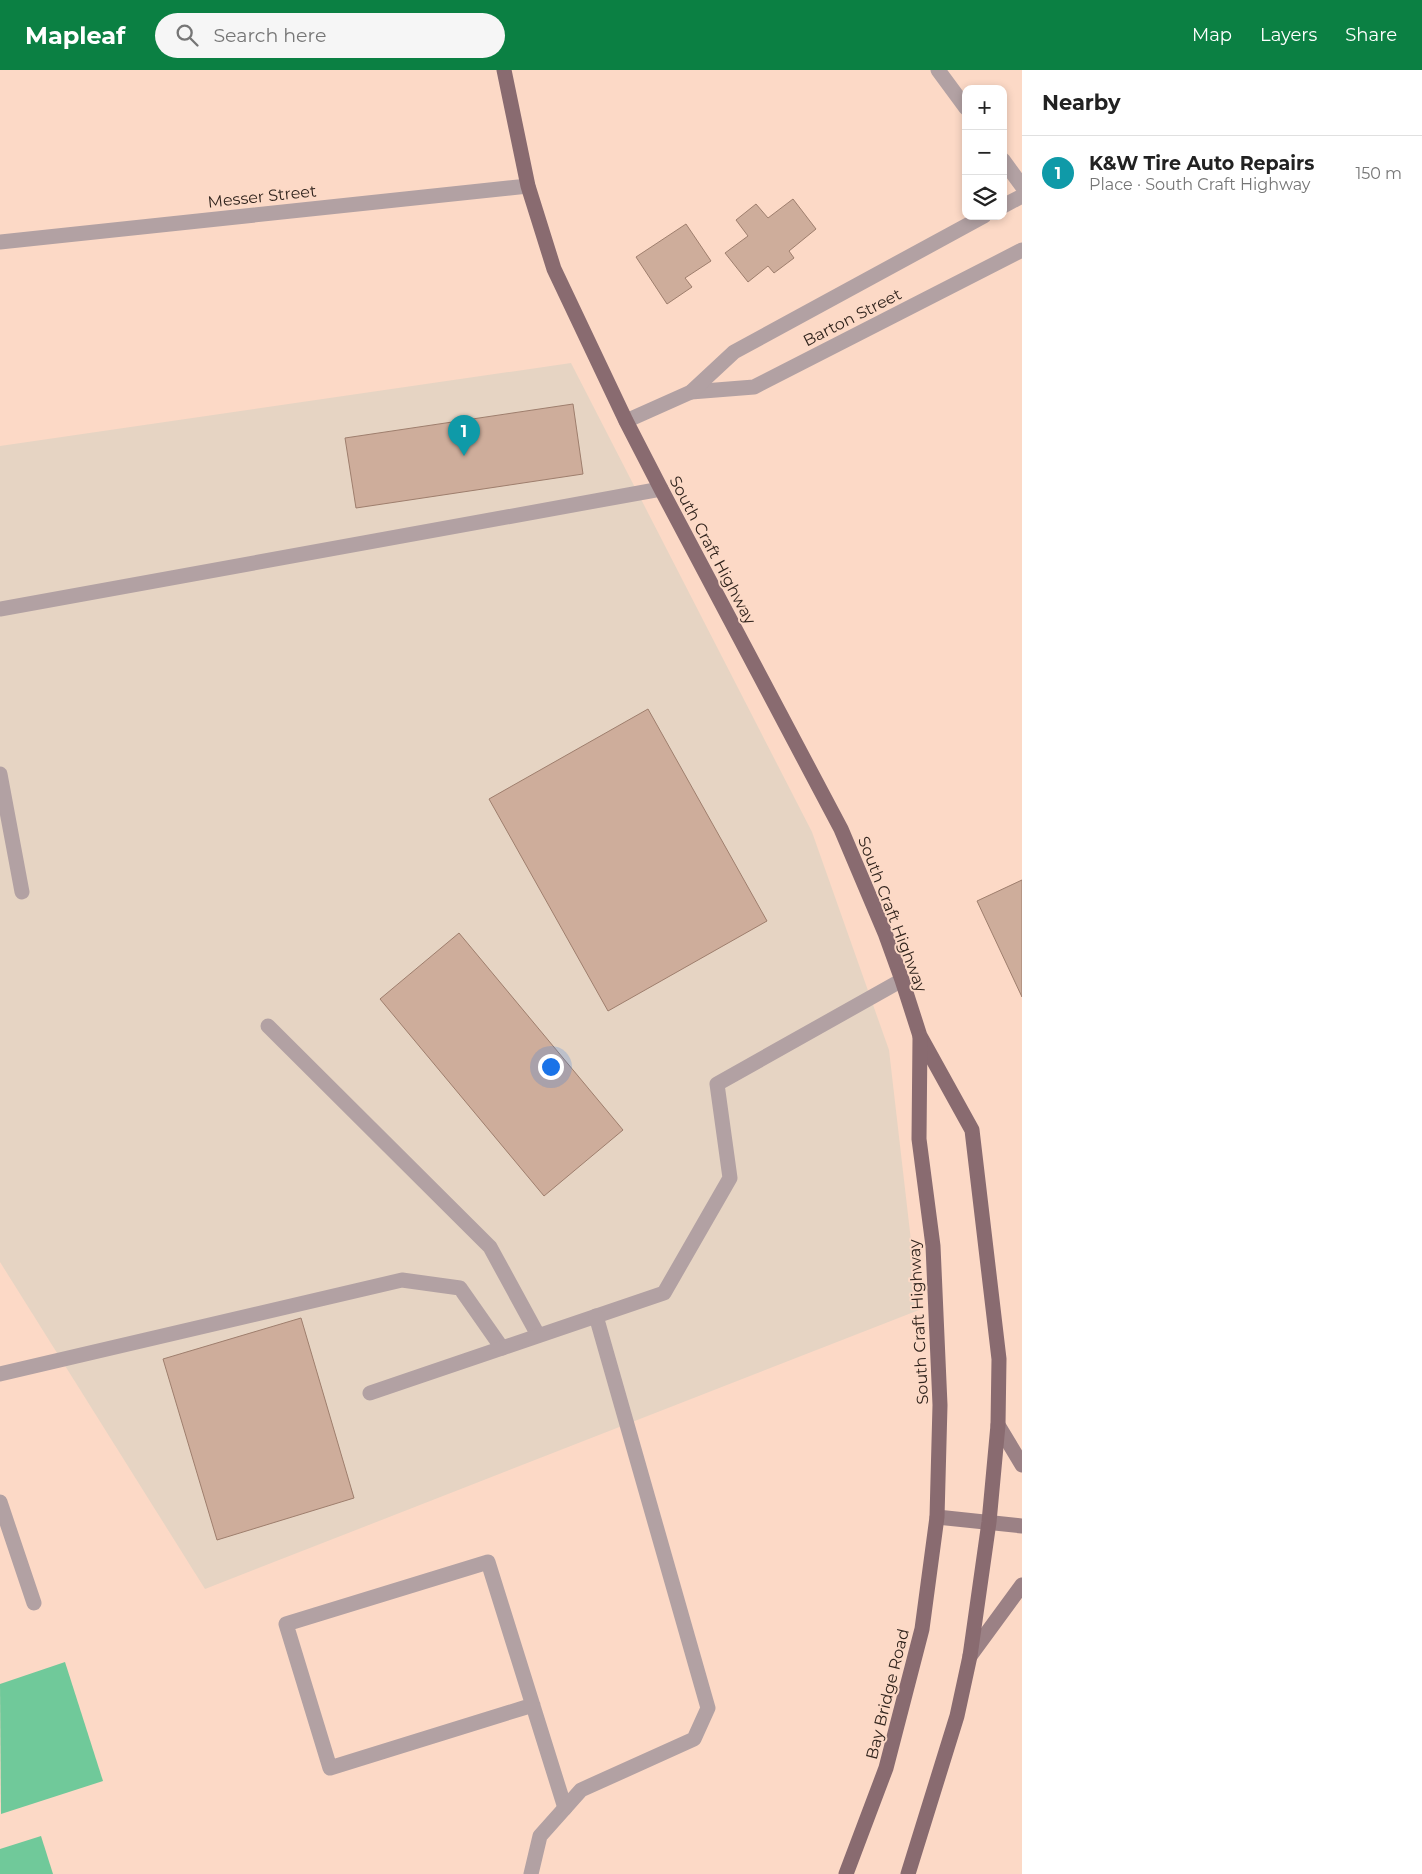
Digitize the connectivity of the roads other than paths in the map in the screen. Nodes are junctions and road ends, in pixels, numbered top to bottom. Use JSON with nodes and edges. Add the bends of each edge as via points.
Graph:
{"nodes":[{"id":1,"x":504,"y":70,"type":"edge"},
{"id":2,"x":938,"y":70,"type":"edge"},
{"id":3,"x":962,"y":103,"type":"edge"},
{"id":4,"x":1007,"y":165,"type":"edge"},
{"id":5,"x":528,"y":186,"type":"junction"},
{"id":6,"x":1022,"y":186,"type":"edge"},
{"id":7,"x":1022,"y":196,"type":"edge"},
{"id":8,"x":1007,"y":204,"type":"edge"},
{"id":9,"x":977,"y":220,"type":"edge"},
{"id":10,"x":0,"y":242,"type":"edge"},
{"id":11,"x":1022,"y":250,"type":"edge"},
{"id":12,"x":691,"y":392,"type":"junction"},
{"id":13,"x":626,"y":421,"type":"junction"},
{"id":14,"x":661,"y":489,"type":"junction"},
{"id":15,"x":0,"y":609,"type":"edge"},
{"id":16,"x":0,"y":774,"type":"edge"},
{"id":17,"x":22,"y":892,"type":"dead end"},
{"id":18,"x":902,"y":980,"type":"junction"},
{"id":19,"x":268,"y":1026,"type":"dead end"},
{"id":20,"x":920,"y":1036,"type":"junction"},
{"id":21,"x":596,"y":1316,"type":"junction"},
{"id":22,"x":538,"y":1335,"type":"junction"},
{"id":23,"x":502,"y":1348,"type":"junction"},
{"id":24,"x":0,"y":1374,"type":"edge"},
{"id":25,"x":370,"y":1393,"type":"dead end"},
{"id":26,"x":998,"y":1425,"type":"junction"},
{"id":27,"x":1022,"y":1465,"type":"edge"},
{"id":28,"x":0,"y":1502,"type":"edge"},
{"id":29,"x":937,"y":1517,"type":"junction"},
{"id":30,"x":989,"y":1522,"type":"junction"},
{"id":31,"x":1022,"y":1526,"type":"edge"},
{"id":32,"x":1022,"y":1585,"type":"edge"},
{"id":33,"x":34,"y":1604,"type":"dead end"},
{"id":34,"x":970,"y":1656,"type":"junction"},
{"id":35,"x":533,"y":1705,"type":"junction"},
{"id":36,"x":565,"y":1808,"type":"junction"},
{"id":37,"x":532,"y":1874,"type":"edge"},
{"id":38,"x":846,"y":1874,"type":"edge"},
{"id":39,"x":908,"y":1874,"type":"edge"}],
"edges":[{"from":1,"to":5,"type":"main road","name":"South Craft Highway"},
{"from":2,"to":3,"type":"street"},
{"from":4,"to":6,"type":"street"},
{"from":5,"to":10,"type":"street","name":"Messer Street"},
{"from":5,"to":13,"type":"main road","name":"South Craft Highway","via":[[554,269]]},
{"from":7,"to":8,"type":"street"},
{"from":9,"to":12,"type":"street","name":"Barton Street","via":[[734,352]]},
{"from":11,"to":12,"type":"street","name":"Barton Street","via":[[754,387]]},
{"from":12,"to":13,"type":"street","name":"Barton Street"},
{"from":13,"to":14,"type":"main road","name":"South Craft Highway"},
{"from":14,"to":15,"type":"street"},
{"from":14,"to":18,"type":"main road","name":"South Craft Highway","via":[[841,829]]},
{"from":16,"to":17,"type":"street"},
{"from":18,"to":20,"type":"main road","name":"South Craft Highway"},
{"from":18,"to":21,"type":"street","via":[[717,1084],[730,1178],[664,1293]]},
{"from":19,"to":22,"type":"street","via":[[490,1247]]},
{"from":20,"to":26,"type":"main road","name":"South Craft Highway","via":[[972,1130],[999,1359]]},
{"from":20,"to":29,"type":"main road","name":"South Craft Highway","via":[[919,1139],[933,1246],[940,1405]]},
{"from":21,"to":22,"type":"street"},
{"from":21,"to":36,"type":"street","via":[[708,1708],[694,1739],[582,1790]]},
{"from":22,"to":23,"type":"street"},
{"from":23,"to":24,"type":"street","via":[[460,1288],[402,1280]]},
{"from":23,"to":25,"type":"street"},
{"from":26,"to":27,"type":"street"},
{"from":26,"to":30,"type":"main road","name":"South Craft Highway"},
{"from":28,"to":33,"type":"street"},
{"from":29,"to":30,"type":"street"},
{"from":29,"to":38,"type":"main road","name":"Bay Bridge Road","via":[[922,1629],[886,1768]]},
{"from":30,"to":31,"type":"street"},
{"from":30,"to":34,"type":"main road"},
{"from":32,"to":34,"type":"street"},
{"from":34,"to":39,"type":"main road","via":[[957,1716]]},
{"from":35,"to":35,"type":"street","via":[[488,1562],[286,1624],[330,1768]]},
{"from":35,"to":36,"type":"street"},
{"from":36,"to":37,"type":"street","via":[[540,1836]]}]}
